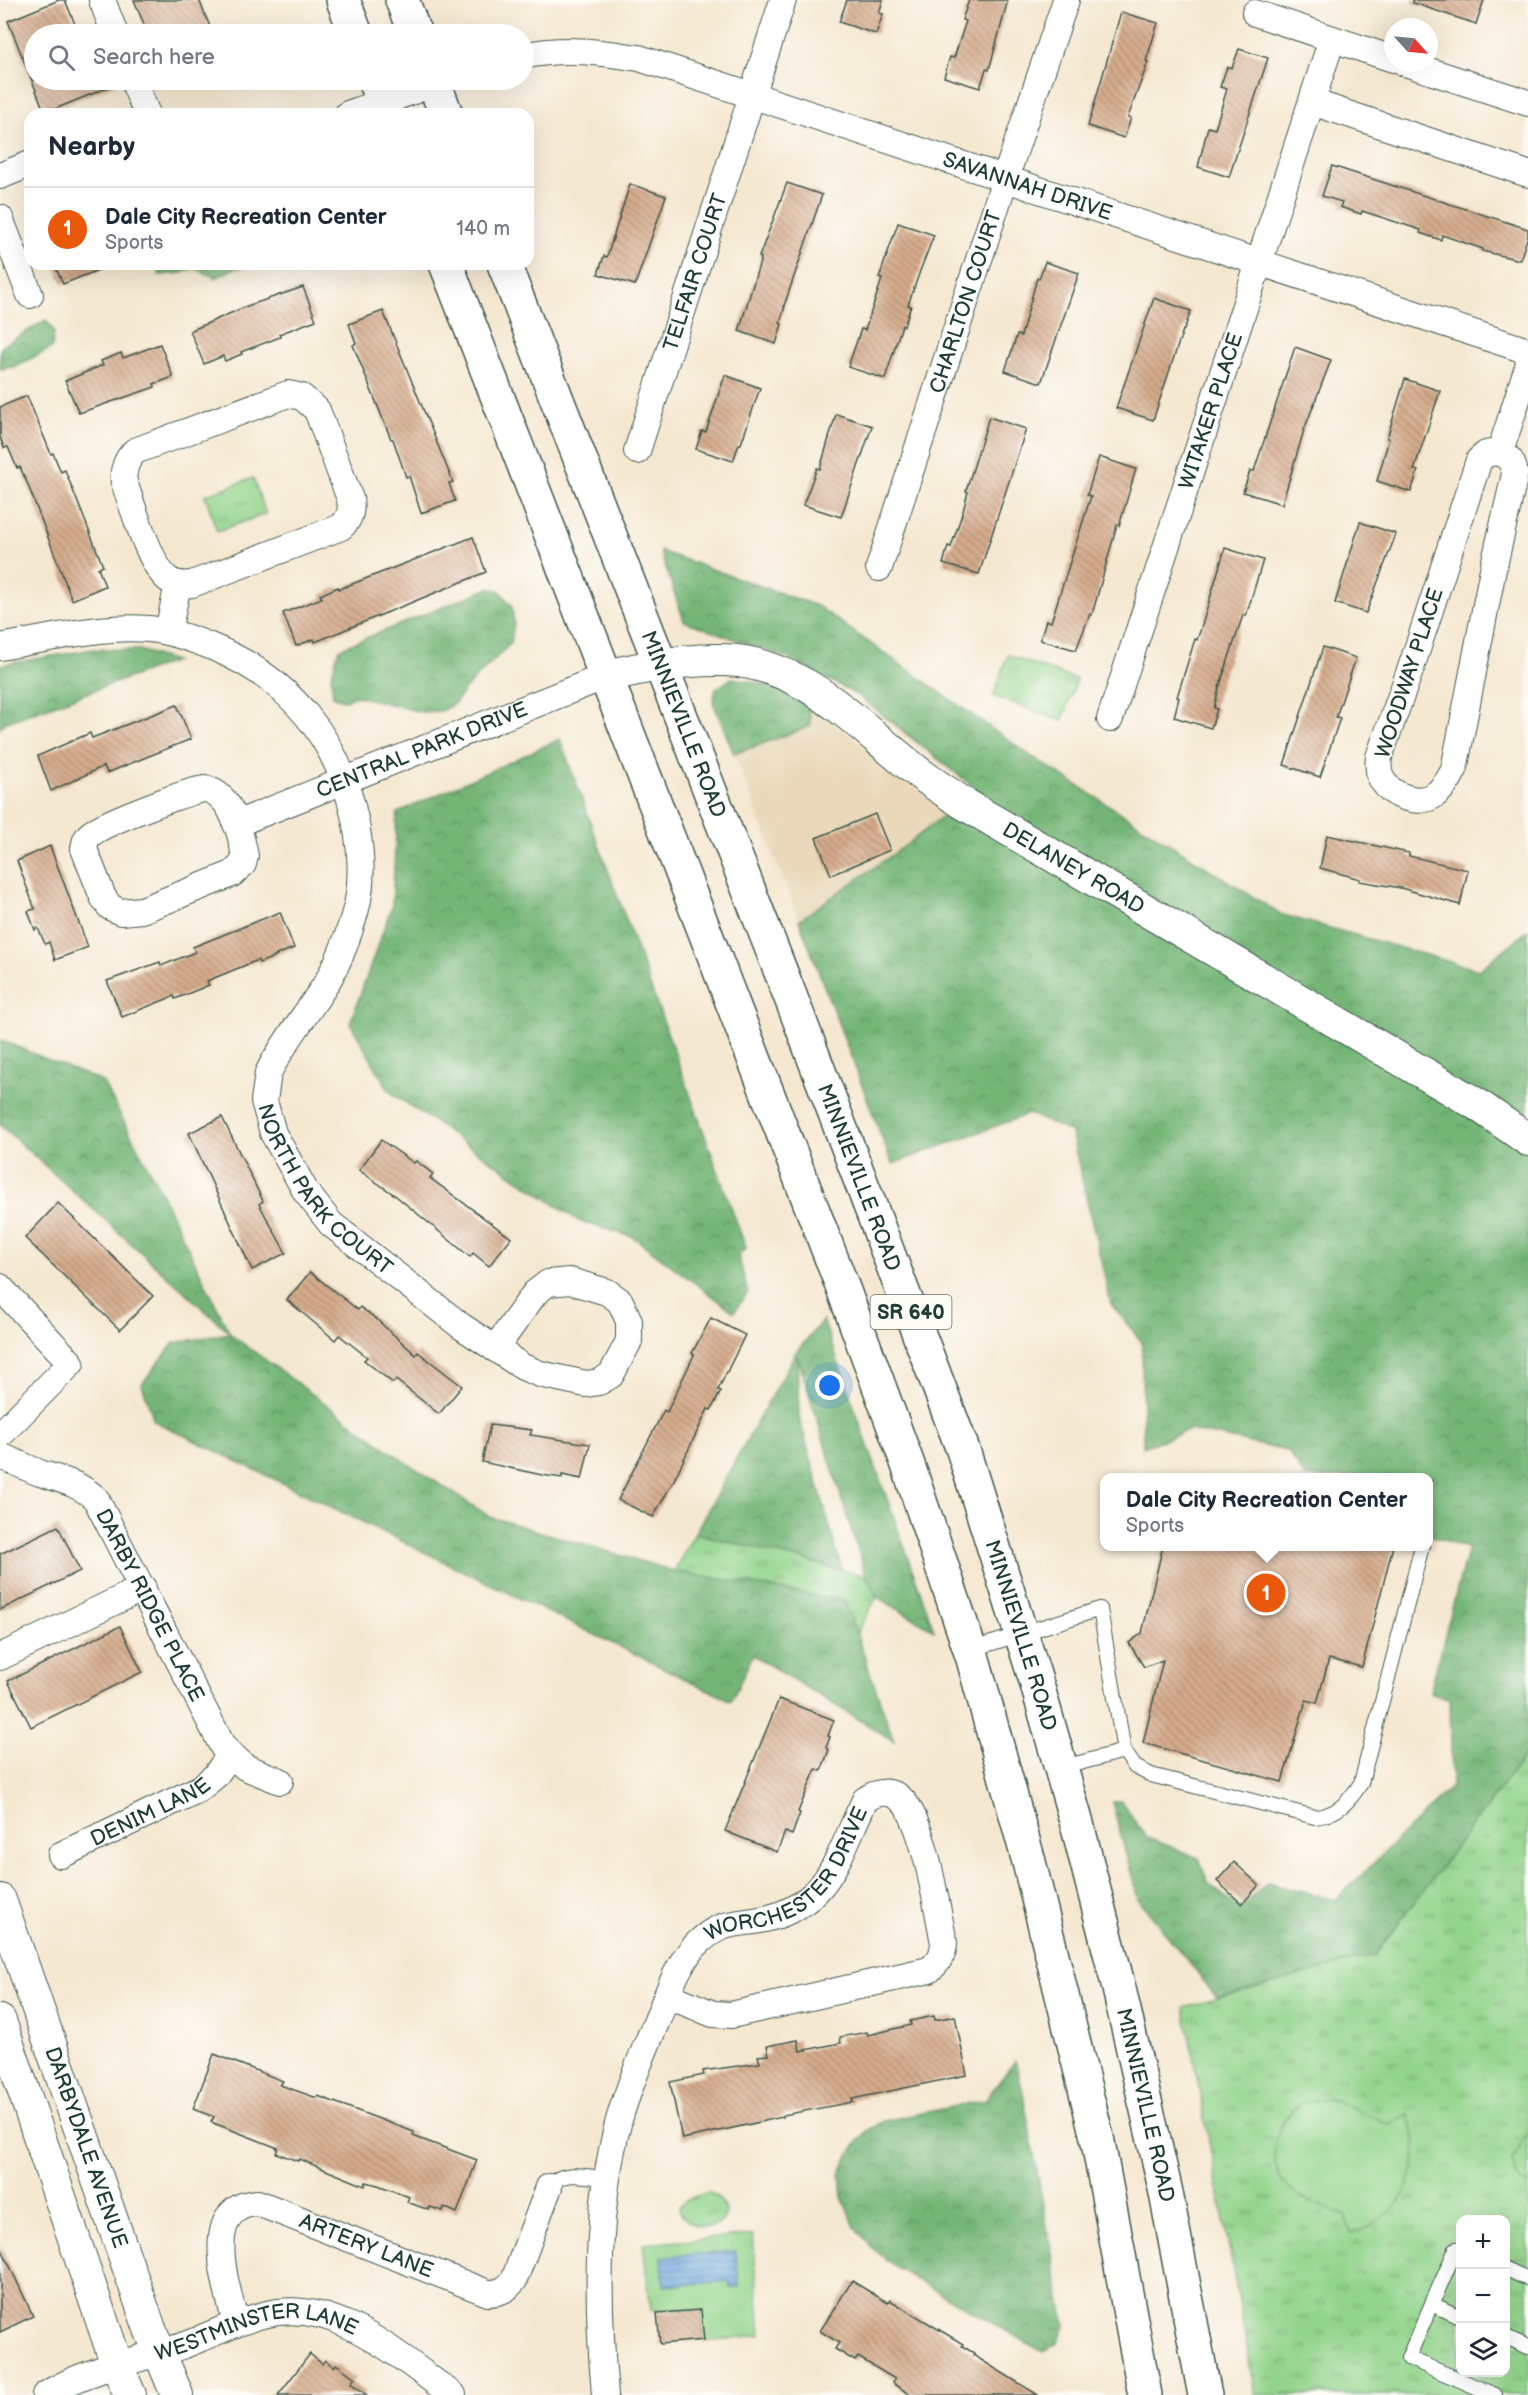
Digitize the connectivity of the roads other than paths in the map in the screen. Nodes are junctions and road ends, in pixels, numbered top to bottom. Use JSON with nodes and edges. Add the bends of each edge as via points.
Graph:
{"nodes":[{"id":1,"x":102,"y":0,"type":"edge"},
{"id":2,"x":343,"y":0,"type":"edge"},
{"id":3,"x":402,"y":0,"type":"edge"},
{"id":4,"x":783,"y":0,"type":"edge"},
{"id":5,"x":1066,"y":0,"type":"edge"},
{"id":6,"x":1255,"y":14,"type":"dead end"},
{"id":7,"x":112,"y":24,"type":"edge"},
{"id":8,"x":352,"y":24,"type":"edge"},
{"id":9,"x":411,"y":24,"type":"edge"},
{"id":10,"x":1332,"y":39,"type":"junction"},
{"id":11,"x":534,"y":55,"type":"edge"},
{"id":12,"x":1384,"y":56,"type":"edge"},
{"id":13,"x":1433,"y":72,"type":"edge"},
{"id":14,"x":137,"y":90,"type":"edge"},
{"id":15,"x":407,"y":90,"type":"edge"},
{"id":16,"x":439,"y":90,"type":"edge"},
{"id":17,"x":753,"y":96,"type":"junction"},
{"id":18,"x":381,"y":98,"type":"edge"},
{"id":19,"x":1312,"y":102,"type":"junction"},
{"id":20,"x":1528,"y":103,"type":"edge"},
{"id":21,"x":145,"y":108,"type":"edge"},
{"id":22,"x":360,"y":108,"type":"edge"},
{"id":23,"x":444,"y":108,"type":"edge"},
{"id":24,"x":24,"y":166,"type":"edge"},
{"id":25,"x":1528,"y":174,"type":"edge"},
{"id":26,"x":0,"y":176,"type":"edge"},
{"id":27,"x":1005,"y":179,"type":"junction"},
{"id":28,"x":0,"y":218,"type":"edge"},
{"id":29,"x":1259,"y":262,"type":"junction"},
{"id":30,"x":448,"y":270,"type":"edge"},
{"id":31,"x":506,"y":270,"type":"edge"},
{"id":32,"x":30,"y":296,"type":"dead end"},
{"id":33,"x":1528,"y":351,"type":"edge"},
{"id":34,"x":1528,"y":366,"type":"edge"},
{"id":35,"x":637,"y":451,"type":"dead end"},
{"id":36,"x":1500,"y":453,"type":"junction"},
{"id":37,"x":879,"y":568,"type":"dead end"},
{"id":38,"x":178,"y":584,"type":"junction"},
{"id":39,"x":168,"y":632,"type":"junction"},
{"id":40,"x":0,"y":647,"type":"edge"},
{"id":41,"x":660,"y":664,"type":"junction"},
{"id":42,"x":606,"y":676,"type":"junction"},
{"id":43,"x":1110,"y":719,"type":"dead end"},
{"id":44,"x":345,"y":780,"type":"junction"},
{"id":45,"x":236,"y":824,"type":"junction"},
{"id":46,"x":1528,"y":1140,"type":"edge"},
{"id":47,"x":0,"y":1287,"type":"edge"},
{"id":48,"x":495,"y":1349,"type":"junction"},
{"id":49,"x":0,"y":1435,"type":"edge"},
{"id":50,"x":0,"y":1456,"type":"edge"},
{"id":51,"x":1421,"y":1551,"type":"edge"},
{"id":52,"x":143,"y":1588,"type":"junction"},
{"id":53,"x":1021,"y":1633,"type":"junction"},
{"id":54,"x":969,"y":1650,"type":"junction"},
{"id":55,"x":0,"y":1657,"type":"edge"},
{"id":56,"x":1124,"y":1751,"type":"junction"},
{"id":57,"x":230,"y":1755,"type":"junction"},
{"id":58,"x":1061,"y":1768,"type":"junction"},
{"id":59,"x":280,"y":1781,"type":"dead end"},
{"id":60,"x":61,"y":1855,"type":"dead end"},
{"id":61,"x":0,"y":1900,"type":"edge"},
{"id":62,"x":667,"y":1995,"type":"junction"},
{"id":63,"x":0,"y":2021,"type":"edge"},
{"id":64,"x":607,"y":2180,"type":"junction"},
{"id":65,"x":549,"y":2187,"type":"joint"},
{"id":66,"x":1456,"y":2250,"type":"edge"},
{"id":67,"x":1510,"y":2271,"type":"edge"},
{"id":68,"x":1528,"y":2279,"type":"edge"},
{"id":69,"x":1432,"y":2304,"type":"junction"},
{"id":70,"x":1456,"y":2315,"type":"edge"},
{"id":71,"x":236,"y":2324,"type":"junction"},
{"id":72,"x":1510,"y":2339,"type":"edge"},
{"id":73,"x":1528,"y":2347,"type":"edge"},
{"id":74,"x":159,"y":2352,"type":"junction"},
{"id":75,"x":117,"y":2365,"type":"junction"},
{"id":76,"x":45,"y":2395,"type":"edge"},
{"id":77,"x":130,"y":2395,"type":"edge"},
{"id":78,"x":177,"y":2395,"type":"edge"},
{"id":79,"x":453,"y":2395,"type":"edge"},
{"id":80,"x":605,"y":2395,"type":"edge"},
{"id":81,"x":1145,"y":2395,"type":"edge"},
{"id":82,"x":1205,"y":2395,"type":"edge"},
{"id":83,"x":1495,"y":2395,"type":"edge"}],
"edges":[{"from":1,"to":7,"type":"street"},
{"from":2,"to":8,"type":"main road"},
{"from":3,"to":9,"type":"main road"},
{"from":4,"to":17,"type":"street"},
{"from":5,"to":27,"type":"street","name":"CHARLTON COURT"},
{"from":6,"to":10,"type":"street"},
{"from":10,"to":12,"type":"street"},
{"from":10,"to":19,"type":"street","name":"WITAKER PLACE"},
{"from":11,"to":17,"type":"street","name":"SAVANNAH DRIVE","via":[[582,50],[639,58]]},
{"from":13,"to":20,"type":"street"},
{"from":14,"to":21,"type":"street"},
{"from":15,"to":18,"type":"street"},
{"from":16,"to":23,"type":"main road"},
{"from":17,"to":27,"type":"street","name":"SAVANNAH DRIVE"},
{"from":17,"to":35,"type":"street","name":"TELFAIR COURT"},
{"from":18,"to":22,"type":"street"},
{"from":19,"to":25,"type":"street"},
{"from":19,"to":29,"type":"street","name":"WITAKER PLACE"},
{"from":24,"to":26,"type":"street"},
{"from":27,"to":29,"type":"street","name":"SAVANNAH DRIVE"},
{"from":27,"to":37,"type":"street","name":"CHARLTON COURT"},
{"from":28,"to":32,"type":"street"},
{"from":29,"to":33,"type":"street","name":"SAVANNAH DRIVE"},
{"from":29,"to":43,"type":"street","name":"WITAKER PLACE"},
{"from":30,"to":42,"type":"main road","number":"SR 640"},
{"from":31,"to":41,"type":"main road","name":"MINNIEVILLE ROAD","number":"SR 640"},
{"from":34,"to":36,"type":"street"},
{"from":36,"to":36,"type":"street","name":"WOODWAY PLACE","via":[[1508,456],[1515,474],[1454,770],[1434,795],[1422,800],[1406,798],[1382,780],[1378,757],[1479,460],[1486,454]]},
{"from":38,"to":38,"type":"street","via":[[192,584],[345,524],[351,510],[350,499],[317,410],[308,400],[282,395],[131,455],[123,471],[124,482],[156,564],[164,576]]},
{"from":38,"to":39,"type":"street"},
{"from":39,"to":40,"type":"street","name":"NORTH PARK COURT","via":[[114,629]]},
{"from":39,"to":44,"type":"street","name":"NORTH PARK COURT","via":[[235,657],[282,689],[326,742]]},
{"from":41,"to":42,"type":"street","name":"DELANEY ROAD"},
{"from":41,"to":46,"type":"street","name":"DELANEY ROAD","via":[[725,660],[756,664],[821,693],[918,773],[963,803],[1478,1105]]},
{"from":41,"to":53,"type":"main road","name":"MINNIEVILLE ROAD","number":"SR 640","via":[[927,1352],[963,1450]]},
{"from":42,"to":44,"type":"street","name":"CENTRAL PARK DRIVE"},
{"from":42,"to":54,"type":"main road","number":"SR 640","via":[[841,1282],[908,1465]]},
{"from":44,"to":45,"type":"street","name":"CENTRAL PARK DRIVE"},
{"from":44,"to":48,"type":"street","name":"NORTH PARK COURT","via":[[360,846],[356,908],[332,974],[268,1073],[264,1091],[267,1117],[306,1192],[331,1224]]},
{"from":45,"to":45,"type":"street","via":[[245,856],[239,869],[131,912],[122,912],[106,903],[84,849],[85,840],[96,830],[196,790],[212,790],[221,796]]},
{"from":47,"to":49,"type":"street","via":[[71,1363]]},
{"from":48,"to":48,"type":"street","name":"NORTH PARK COURT","via":[[535,1293],[555,1281],[570,1281],[607,1292],[620,1301],[629,1321],[629,1341],[616,1367],[605,1380],[593,1383],[540,1374]]},
{"from":50,"to":52,"type":"street","name":"DARBY RIDGE PLACE","via":[[88,1491],[103,1508]]},
{"from":51,"to":56,"type":"lane","via":[[1361,1783],[1337,1811],[1315,1817],[1144,1773]]},
{"from":52,"to":55,"type":"street"},
{"from":52,"to":57,"type":"street","name":"DARBY RIDGE PLACE"},
{"from":53,"to":54,"type":"lane"},
{"from":53,"to":56,"type":"lane","via":[[1100,1609]]},
{"from":53,"to":58,"type":"main road","name":"MINNIEVILLE ROAD","number":"SR 640"},
{"from":54,"to":81,"type":"main road","number":"SR 640","via":[[1029,1862],[1094,2126]]},
{"from":56,"to":58,"type":"lane"},
{"from":57,"to":59,"type":"street","name":"DARBY RIDGE PLACE","via":[[245,1767]]},
{"from":57,"to":60,"type":"street","name":"DENIM LANE","via":[[215,1776],[199,1789]]},
{"from":58,"to":82,"type":"main road","name":"MINNIEVILLE ROAD","number":"SR 640","via":[[1117,1980],[1157,2153]]},
{"from":61,"to":74,"type":"street","name":"DARBYDALE AVENUE"},
{"from":62,"to":62,"type":"street","name":"WORCHESTER DRIVE","via":[[684,1961],[716,1929],[777,1916],[813,1896],[839,1859],[865,1800],[881,1792],[903,1801],[922,1843],[942,1932],[943,1955],[938,1963],[929,1970],[731,2015],[713,2014]]},
{"from":62,"to":64,"type":"street","name":"WORCHESTER DRIVE","via":[[619,2119]]},
{"from":63,"to":75,"type":"street","name":"DARBYDALE AVENUE"},
{"from":64,"to":65,"type":"lane","via":[[569,2175]]},
{"from":64,"to":80,"type":"street","name":"WORCHESTER DRIVE","via":[[599,2308]]},
{"from":65,"to":71,"type":"street","name":"ARTERY LANE","via":[[514,2280],[497,2293],[488,2293],[258,2203],[249,2203],[229,2219],[220,2244]]},
{"from":66,"to":69,"type":"lane"},
{"from":67,"to":68,"type":"lane"},
{"from":69,"to":70,"type":"lane"},
{"from":69,"to":83,"type":"lane","via":[[1408,2358]]},
{"from":71,"to":74,"type":"street","name":"WESTMINSTER LANE"},
{"from":71,"to":79,"type":"street","name":"WESTMINSTER LANE","via":[[265,2314],[291,2311],[337,2319]]},
{"from":72,"to":73,"type":"lane"},
{"from":74,"to":75,"type":"street","name":"WESTMINSTER LANE"},
{"from":74,"to":78,"type":"street","name":"DARBYDALE AVENUE"},
{"from":75,"to":76,"type":"street","name":"WESTMINSTER LANE"},
{"from":75,"to":77,"type":"street","name":"DARBYDALE AVENUE"}]}
